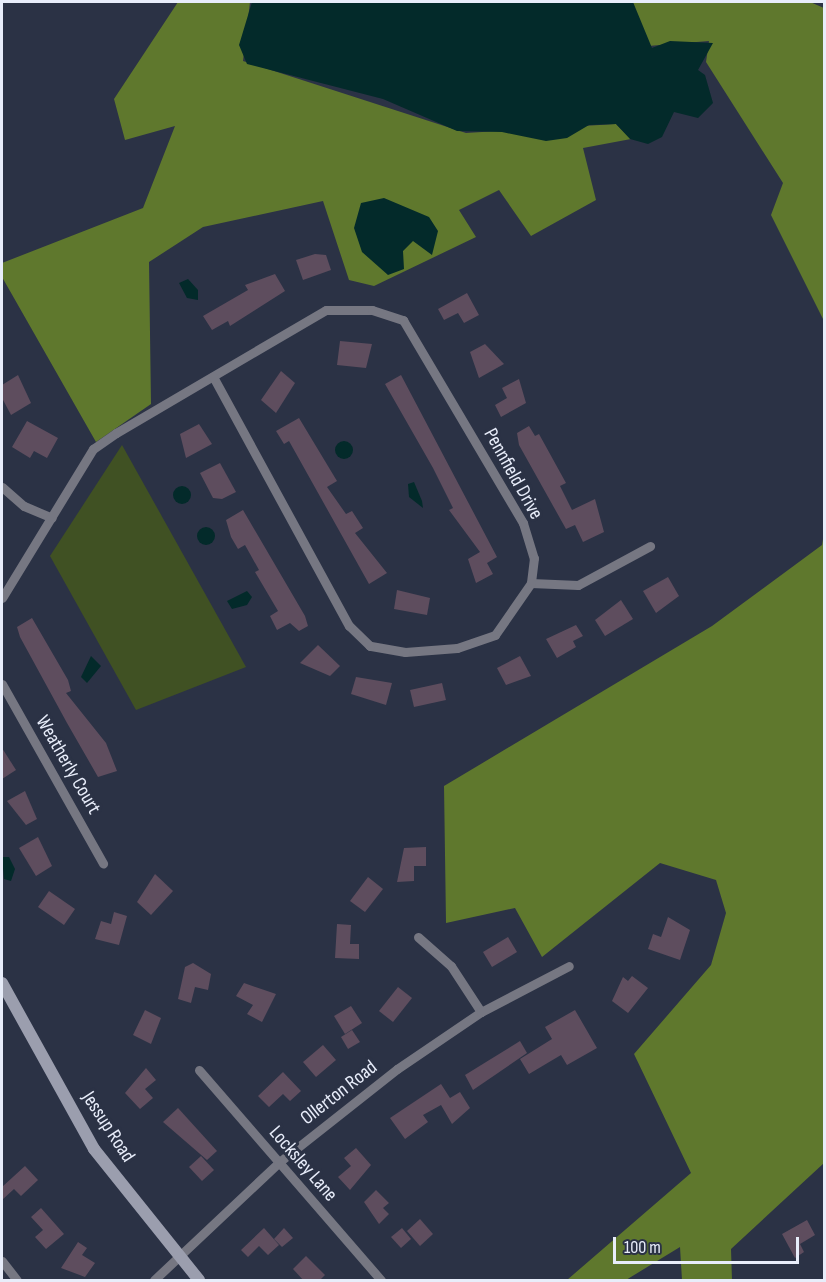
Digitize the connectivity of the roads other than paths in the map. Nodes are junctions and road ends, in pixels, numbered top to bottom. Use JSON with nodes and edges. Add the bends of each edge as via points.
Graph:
{"nodes":[{"id":1,"x":213,"y":377,"type":"junction"},
{"id":2,"x":2,"y":487,"type":"edge"},
{"id":3,"x":52,"y":518,"type":"junction"},
{"id":4,"x":650,"y":546,"type":"dead end"},
{"id":5,"x":531,"y":584,"type":"junction"},
{"id":6,"x":2,"y":598,"type":"edge"},
{"id":7,"x":2,"y":684,"type":"edge"},
{"id":8,"x":103,"y":863,"type":"dead end"},
{"id":9,"x":418,"y":937,"type":"dead end"},
{"id":10,"x":569,"y":966,"type":"dead end"},
{"id":11,"x":2,"y":983,"type":"edge"},
{"id":12,"x":481,"y":1012,"type":"junction"},
{"id":13,"x":199,"y":1070,"type":"dead end"},
{"id":14,"x":278,"y":1163,"type":"junction"},
{"id":15,"x":178,"y":1257,"type":"junction"},
{"id":16,"x":2,"y":1262,"type":"edge"},
{"id":17,"x":17,"y":1281,"type":"edge"},
{"id":18,"x":154,"y":1281,"type":"edge"},
{"id":19,"x":199,"y":1281,"type":"edge"},
{"id":20,"x":381,"y":1281,"type":"edge"}],
"edges":[{"from":1,"to":3,"type":"street","name":"Pennfield Drive","via":[[93,449]]},
{"from":1,"to":5,"type":"street","via":[[349,626],[370,646],[405,652],[457,648],[495,635]]},
{"from":1,"to":5,"type":"street","name":"Pennfield Drive","via":[[326,310],[372,310],[403,320],[523,523],[534,558]]},
{"from":2,"to":3,"type":"street","via":[[24,506]]},
{"from":3,"to":6,"type":"street","name":"Pennfield Drive"},
{"from":4,"to":5,"type":"street","via":[[578,585]]},
{"from":7,"to":8,"type":"street","name":"Weatherly Court"},
{"from":9,"to":12,"type":"street","via":[[451,966]]},
{"from":10,"to":12,"type":"street","name":"Ollerton Road"},
{"from":11,"to":15,"type":"street","name":"Jessup Road","via":[[94,1149]]},
{"from":12,"to":14,"type":"street","name":"Ollerton Road","via":[[398,1069]]},
{"from":13,"to":14,"type":"street","name":"Locksley Lane"},
{"from":14,"to":15,"type":"street","name":"Ollerton Road"},
{"from":14,"to":20,"type":"street","name":"Locksley Lane"},
{"from":15,"to":18,"type":"street","name":"Ollerton Road"},
{"from":15,"to":19,"type":"street","name":"Jessup Road"},
{"from":16,"to":17,"type":"street"}]}
